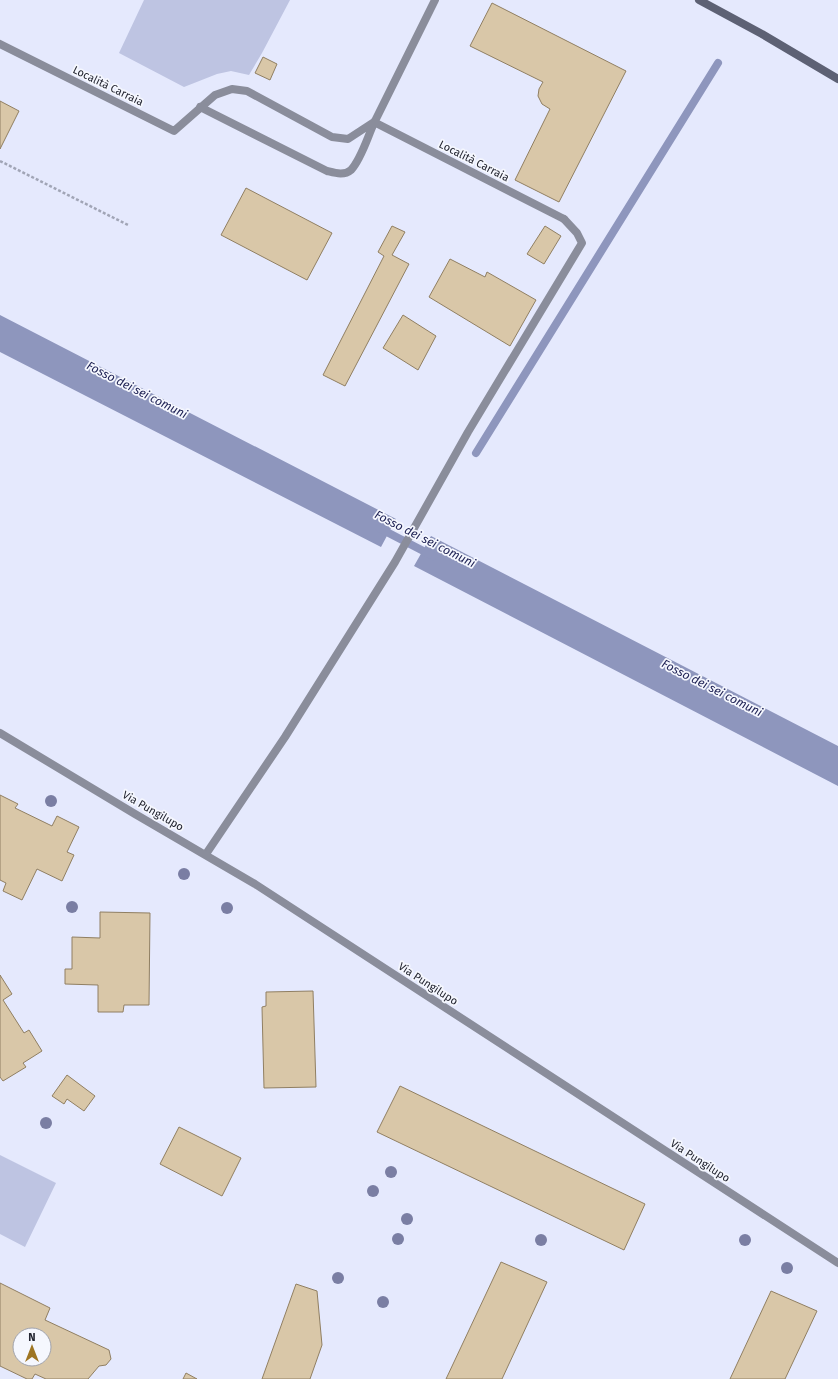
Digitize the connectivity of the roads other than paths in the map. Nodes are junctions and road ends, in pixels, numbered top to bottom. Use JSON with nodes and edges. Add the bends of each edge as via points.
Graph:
{"nodes":[{"id":1,"x":435,"y":0,"type":"edge"},
{"id":2,"x":699,"y":0,"type":"edge"},
{"id":3,"x":0,"y":44,"type":"edge"},
{"id":4,"x":838,"y":79,"type":"edge"},
{"id":5,"x":200,"y":107,"type":"junction"},
{"id":6,"x":374,"y":122,"type":"junction"},
{"id":7,"x":0,"y":732,"type":"edge"},
{"id":8,"x":206,"y":854,"type":"junction"},
{"id":9,"x":838,"y":1264,"type":"edge"}],
"edges":[{"from":1,"to":6,"type":"street"},
{"from":2,"to":4,"type":"main road"},
{"from":3,"to":5,"type":"street","name":"Località Carraia","via":[[174,131]]},
{"from":5,"to":6,"type":"street","name":"Località Carraia","via":[[215,95],[232,89],[247,92],[332,137],[348,139]]},
{"from":5,"to":6,"type":"street","via":[[328,171],[337,173],[350,170]]},
{"from":6,"to":8,"type":"street","name":"Località Carraia","via":[[564,219],[582,243],[468,432],[395,562],[285,737]]},
{"from":7,"to":8,"type":"street","name":"Via Pungilupo"},
{"from":8,"to":9,"type":"street","name":"Via Pungilupo"}]}
